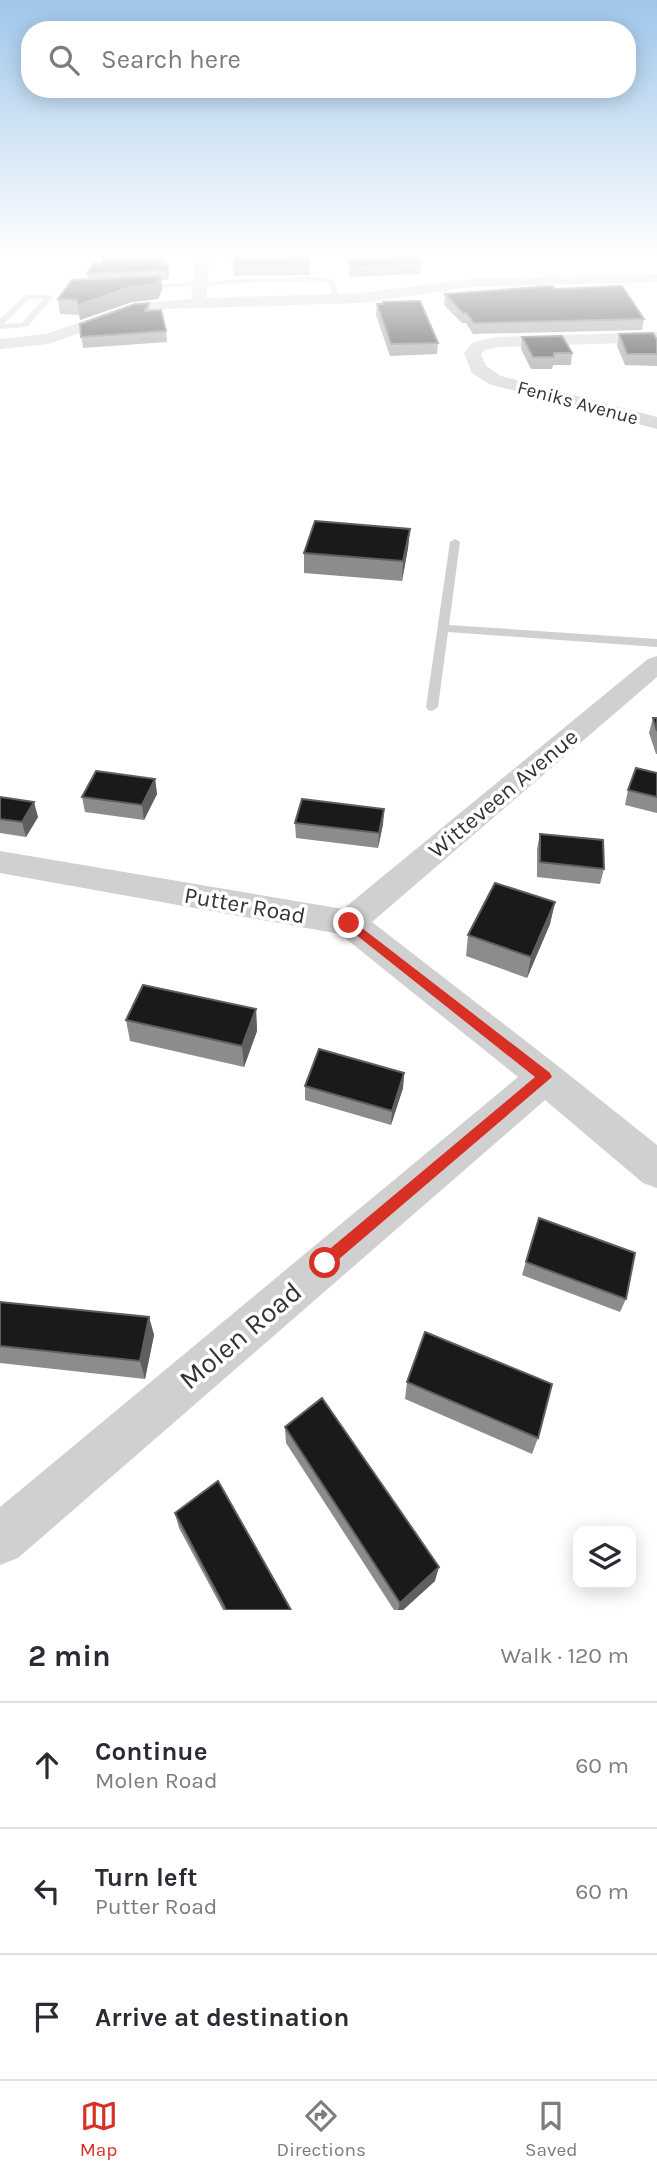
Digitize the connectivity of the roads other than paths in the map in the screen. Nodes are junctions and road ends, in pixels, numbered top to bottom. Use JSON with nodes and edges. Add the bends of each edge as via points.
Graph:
{"nodes":[{"id":1,"x":72,"y":331,"type":"edge"},
{"id":2,"x":657,"y":337,"type":"edge"},
{"id":3,"x":0,"y":344,"type":"edge"},
{"id":4,"x":657,"y":423,"type":"edge"},
{"id":5,"x":455,"y":542,"type":"dead end"},
{"id":6,"x":443,"y":628,"type":"junction"},
{"id":7,"x":657,"y":643,"type":"edge"},
{"id":8,"x":657,"y":664,"type":"edge"},
{"id":9,"x":432,"y":707,"type":"dead end"},
{"id":10,"x":0,"y":862,"type":"edge"},
{"id":11,"x":349,"y":923,"type":"junction"},
{"id":12,"x":545,"y":1077,"type":"junction"},
{"id":13,"x":657,"y":1170,"type":"edge"},
{"id":14,"x":1,"y":1536,"type":"edge"}],
"edges":[{"from":1,"to":3,"type":"street"},
{"from":2,"to":4,"type":"street","name":"Feniks Avenue","via":[[505,341],[478,346],[472,353],[478,369],[495,380]]},
{"from":5,"to":6,"type":"lane"},
{"from":6,"to":7,"type":"lane"},
{"from":6,"to":9,"type":"lane"},
{"from":8,"to":11,"type":"street","name":"Witteveen Avenue"},
{"from":10,"to":11,"type":"street","name":"Putter Road"},
{"from":11,"to":12,"type":"street","name":"Putter Road"},
{"from":12,"to":13,"type":"street","name":"Putter Road"},
{"from":12,"to":14,"type":"street","name":"Molen Road"}]}
